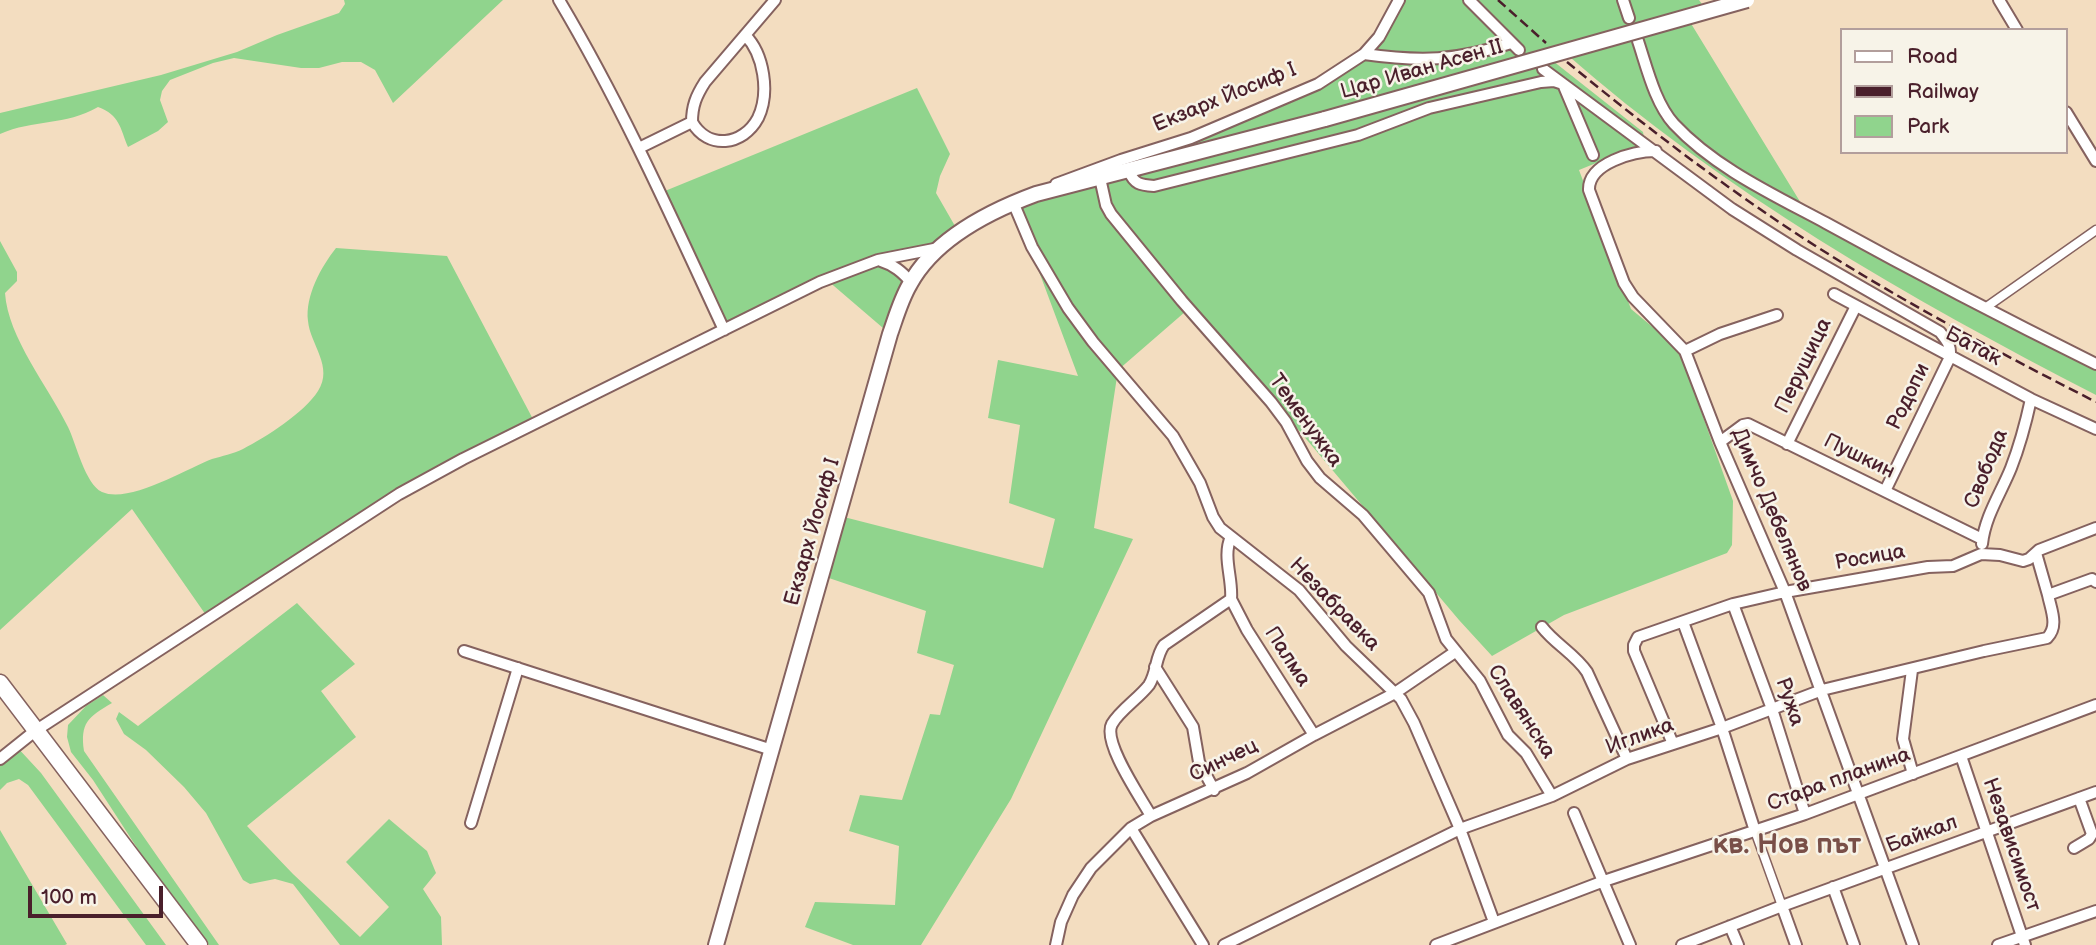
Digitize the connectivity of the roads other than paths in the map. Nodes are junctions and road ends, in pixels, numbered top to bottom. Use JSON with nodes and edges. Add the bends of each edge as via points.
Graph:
{"nodes":[{"id":1,"x":559,"y":0,"type":"edge"},
{"id":2,"x":775,"y":0,"type":"edge"},
{"id":3,"x":1399,"y":0,"type":"edge"},
{"id":4,"x":1469,"y":0,"type":"edge"},
{"id":5,"x":1623,"y":0,"type":"edge"},
{"id":6,"x":1747,"y":0,"type":"edge"},
{"id":7,"x":1998,"y":0,"type":"edge"},
{"id":8,"x":1629,"y":19,"type":"dead end"},
{"id":9,"x":2016,"y":28,"type":"edge"},
{"id":10,"x":745,"y":35,"type":"junction"},
{"id":11,"x":1638,"y":41,"type":"dead end"},
{"id":12,"x":1364,"y":54,"type":"junction"},
{"id":13,"x":1543,"y":69,"type":"dead end"},
{"id":14,"x":1563,"y":84,"type":"junction"},
{"id":15,"x":2068,"y":115,"type":"edge"},
{"id":16,"x":692,"y":122,"type":"junction"},
{"id":17,"x":1230,"y":122,"type":"junction"},
{"id":18,"x":1240,"y":141,"type":"junction"},
{"id":19,"x":639,"y":148,"type":"junction"},
{"id":20,"x":1656,"y":151,"type":"junction"},
{"id":21,"x":1593,"y":155,"type":"dead end"},
{"id":22,"x":2096,"y":161,"type":"edge"},
{"id":23,"x":1129,"y":171,"type":"junction"},
{"id":24,"x":1104,"y":177,"type":"junction"},
{"id":25,"x":1036,"y":194,"type":"junction"},
{"id":26,"x":1013,"y":202,"type":"junction"},
{"id":27,"x":2096,"y":230,"type":"edge"},
{"id":28,"x":942,"y":247,"type":"junction"},
{"id":29,"x":878,"y":260,"type":"junction"},
{"id":30,"x":911,"y":282,"type":"junction"},
{"id":31,"x":1834,"y":295,"type":"dead end"},
{"id":32,"x":1856,"y":306,"type":"junction"},
{"id":33,"x":1985,"y":308,"type":"junction"},
{"id":34,"x":1777,"y":315,"type":"dead end"},
{"id":35,"x":724,"y":330,"type":"junction"},
{"id":36,"x":1685,"y":351,"type":"junction"},
{"id":37,"x":1950,"y":357,"type":"junction"},
{"id":38,"x":2096,"y":364,"type":"edge"},
{"id":39,"x":2032,"y":399,"type":"junction"},
{"id":40,"x":2096,"y":429,"type":"edge"},
{"id":41,"x":1720,"y":442,"type":"junction"},
{"id":42,"x":1787,"y":444,"type":"junction"},
{"id":43,"x":1885,"y":491,"type":"junction"},
{"id":44,"x":2096,"y":528,"type":"edge"},
{"id":45,"x":1231,"y":537,"type":"junction"},
{"id":46,"x":1982,"y":539,"type":"junction"},
{"id":47,"x":2036,"y":553,"type":"junction"},
{"id":48,"x":1981,"y":554,"type":"junction"},
{"id":49,"x":2096,"y":582,"type":"edge"},
{"id":50,"x":1785,"y":592,"type":"junction"},
{"id":51,"x":2048,"y":595,"type":"junction"},
{"id":52,"x":1231,"y":599,"type":"junction"},
{"id":53,"x":1733,"y":604,"type":"junction"},
{"id":54,"x":1683,"y":622,"type":"junction"},
{"id":55,"x":1542,"y":627,"type":"dead end"},
{"id":56,"x":464,"y":651,"type":"dead end"},
{"id":57,"x":1455,"y":652,"type":"junction"},
{"id":58,"x":1156,"y":667,"type":"junction"},
{"id":59,"x":518,"y":668,"type":"junction"},
{"id":60,"x":1912,"y":670,"type":"junction"},
{"id":61,"x":0,"y":682,"type":"edge"},
{"id":62,"x":1822,"y":690,"type":"junction"},
{"id":63,"x":1395,"y":693,"type":"junction"},
{"id":64,"x":2096,"y":705,"type":"edge"},
{"id":65,"x":1772,"y":709,"type":"junction"},
{"id":66,"x":1722,"y":728,"type":"junction"},
{"id":67,"x":35,"y":731,"type":"junction"},
{"id":68,"x":1314,"y":735,"type":"junction"},
{"id":69,"x":1673,"y":744,"type":"junction"},
{"id":70,"x":772,"y":750,"type":"junction"},
{"id":71,"x":1961,"y":757,"type":"junction"},
{"id":72,"x":0,"y":759,"type":"edge"},
{"id":73,"x":1627,"y":759,"type":"junction"},
{"id":74,"x":1913,"y":774,"type":"junction"},
{"id":75,"x":1214,"y":790,"type":"junction"},
{"id":76,"x":2096,"y":792,"type":"edge"},
{"id":77,"x":1860,"y":794,"type":"junction"},
{"id":78,"x":1552,"y":796,"type":"junction"},
{"id":79,"x":2079,"y":798,"type":"junction"},
{"id":80,"x":1574,"y":813,"type":"dead end"},
{"id":81,"x":1805,"y":814,"type":"junction"},
{"id":82,"x":1151,"y":816,"type":"junction"},
{"id":83,"x":471,"y":823,"type":"dead end"},
{"id":84,"x":1131,"y":828,"type":"junction"},
{"id":85,"x":1460,"y":829,"type":"junction"},
{"id":86,"x":1755,"y":831,"type":"junction"},
{"id":87,"x":1987,"y":831,"type":"junction"},
{"id":88,"x":2074,"y":848,"type":"dead end"},
{"id":89,"x":1886,"y":868,"type":"junction"},
{"id":90,"x":1604,"y":881,"type":"junction"},
{"id":91,"x":1833,"y":887,"type":"junction"},
{"id":92,"x":1782,"y":906,"type":"junction"},
{"id":93,"x":2096,"y":911,"type":"edge"},
{"id":94,"x":1494,"y":922,"type":"junction"},
{"id":95,"x":1730,"y":926,"type":"junction"},
{"id":96,"x":2024,"y":941,"type":"edge"},
{"id":97,"x":199,"y":945,"type":"edge"},
{"id":98,"x":716,"y":945,"type":"edge"},
{"id":99,"x":1056,"y":945,"type":"edge"},
{"id":100,"x":1203,"y":945,"type":"edge"},
{"id":101,"x":1224,"y":945,"type":"edge"},
{"id":102,"x":1436,"y":945,"type":"edge"},
{"id":103,"x":1630,"y":945,"type":"edge"},
{"id":104,"x":1682,"y":945,"type":"edge"},
{"id":105,"x":1738,"y":945,"type":"edge"},
{"id":106,"x":1796,"y":945,"type":"edge"},
{"id":107,"x":1854,"y":945,"type":"edge"},
{"id":108,"x":1913,"y":945,"type":"edge"},
{"id":109,"x":1998,"y":945,"type":"edge"}],
"edges":[{"from":1,"to":19,"type":"street"},
{"from":2,"to":10,"type":"street"},
{"from":3,"to":12,"type":"street","name":"Екзарх Йосиф I"},
{"from":4,"to":12,"type":"street","via":[[1515,47],[1448,59],[1404,60]]},
{"from":5,"to":8,"type":"street"},
{"from":6,"to":18,"type":"main road","name":"Цар Иван Асен II","bridge":true},
{"from":7,"to":9,"type":"street"},
{"from":10,"to":16,"type":"street","via":[[701,89]]},
{"from":10,"to":16,"type":"street","via":[[759,53],[762,71],[762,107],[757,119],[740,137],[721,143],[703,136]]},
{"from":11,"to":33,"type":"street","via":[[1665,112],[1719,162]]},
{"from":12,"to":17,"type":"street","name":"Екзарх Йосиф I","via":[[1318,84]]},
{"from":13,"to":14,"type":"street"},
{"from":14,"to":20,"type":"street"},
{"from":14,"to":21,"type":"street"},
{"from":14,"to":23,"type":"street","via":[[1541,82],[1429,108],[1358,135],[1153,186],[1136,183]]},
{"from":15,"to":22,"type":"street"},
{"from":16,"to":19,"type":"street"},
{"from":17,"to":18,"type":"street"},
{"from":17,"to":25,"type":"street","name":"Екзарх Йосиф I"},
{"from":18,"to":23,"type":"main road","name":"Цар Иван Асен II"},
{"from":19,"to":35,"type":"street"},
{"from":20,"to":36,"type":"street","name":"Димчо Дебелянов","via":[[1616,159],[1592,176],[1589,190],[1633,297]]},
{"from":20,"to":37,"type":"street","via":[[1797,250],[1940,332],[1951,348]]},
{"from":23,"to":24,"type":"main road","name":"Цар Иван Асен II"},
{"from":24,"to":25,"type":"main road","name":"Екзарх Йосиф I"},
{"from":24,"to":57,"type":"street","name":"Теменужка","via":[[1111,214],[1271,402],[1320,478],[1363,515],[1429,593]]},
{"from":25,"to":26,"type":"main road","name":"Екзарх Йосиф I"},
{"from":26,"to":28,"type":"main road","name":"Екзарх Йосиф I"},
{"from":26,"to":45,"type":"street","name":"Незабравка","via":[[1032,247],[1068,309],[1173,436],[1213,517]]},
{"from":27,"to":33,"type":"street"},
{"from":28,"to":29,"type":"street"},
{"from":28,"to":30,"type":"main road","name":"Екзарх Йосиф I"},
{"from":29,"to":30,"type":"street","via":[[891,264]]},
{"from":29,"to":35,"type":"street","via":[[820,282]]},
{"from":30,"to":70,"type":"main road","name":"Екзарх Йосиф I","via":[[882,361]]},
{"from":31,"to":32,"type":"street","name":"Батак"},
{"from":32,"to":37,"type":"street","name":"Батак"},
{"from":32,"to":42,"type":"street","name":"Перущица"},
{"from":33,"to":38,"type":"street"},
{"from":34,"to":36,"type":"street"},
{"from":35,"to":67,"type":"street","via":[[399,494]]},
{"from":36,"to":41,"type":"street","name":"Димчо Дебелянов"},
{"from":37,"to":39,"type":"street","name":"Батак"},
{"from":37,"to":43,"type":"street","name":"Родопи"},
{"from":39,"to":40,"type":"street","name":"Батак"},
{"from":39,"to":46,"type":"street","name":"Свобода"},
{"from":41,"to":42,"type":"street","name":"Пушкин","via":[[1748,424]]},
{"from":41,"to":50,"type":"street","name":"Димчо Дебелянов"},
{"from":42,"to":43,"type":"street","name":"Пушкин"},
{"from":43,"to":46,"type":"street","name":"Пушкин"},
{"from":44,"to":47,"type":"street","name":"Росица"},
{"from":45,"to":52,"type":"street","via":[[1227,551]]},
{"from":45,"to":63,"type":"street","name":"Незабравка","via":[[1299,590],[1346,646]]},
{"from":46,"to":48,"type":"street","name":"Свобода"},
{"from":47,"to":48,"type":"street","name":"Росица","via":[[2023,561]]},
{"from":47,"to":51,"type":"street"},
{"from":48,"to":50,"type":"street","name":"Росица","via":[[1953,566]]},
{"from":49,"to":51,"type":"street","via":[[2092,579]]},
{"from":50,"to":53,"type":"street","name":"Росица"},
{"from":50,"to":62,"type":"street","name":"Димчо Дебелянов"},
{"from":51,"to":60,"type":"street","name":"Иглика","via":[[2055,626],[2048,638]]},
{"from":52,"to":58,"type":"street","via":[[1164,645]]},
{"from":52,"to":68,"type":"street","name":"Палма"},
{"from":53,"to":54,"type":"street","name":"Росица"},
{"from":53,"to":65,"type":"street","name":"Ружа"},
{"from":54,"to":66,"type":"street"},
{"from":54,"to":69,"type":"street","name":"Росица","via":[[1638,637],[1634,645]]},
{"from":55,"to":73,"type":"street","via":[[1587,671]]},
{"from":56,"to":59,"type":"street"},
{"from":57,"to":63,"type":"street","name":"Синчец"},
{"from":57,"to":78,"type":"street","name":"Славянска","via":[[1480,681],[1508,735],[1526,753]]},
{"from":58,"to":75,"type":"street","via":[[1194,727],[1199,762]]},
{"from":58,"to":82,"type":"street","via":[[1150,684],[1109,732]]},
{"from":59,"to":70,"type":"street"},
{"from":59,"to":83,"type":"street"},
{"from":60,"to":62,"type":"street","name":"Иглика"},
{"from":60,"to":74,"type":"street","via":[[1903,739]]},
{"from":61,"to":67,"type":"main road"},
{"from":62,"to":65,"type":"street","name":"Иглика"},
{"from":62,"to":77,"type":"street","name":"Димчо Дебелянов"},
{"from":63,"to":68,"type":"street","name":"Синчец"},
{"from":63,"to":85,"type":"street","name":"Незабравка","via":[[1414,723]]},
{"from":64,"to":71,"type":"street","name":"Стара планина"},
{"from":65,"to":66,"type":"street","name":"Иглика"},
{"from":65,"to":81,"type":"street","name":"Ружа"},
{"from":66,"to":69,"type":"street","name":"Иглика"},
{"from":66,"to":86,"type":"street"},
{"from":67,"to":72,"type":"street"},
{"from":67,"to":97,"type":"main road"},
{"from":68,"to":75,"type":"street","name":"Синчец"},
{"from":69,"to":73,"type":"street","name":"Иглика"},
{"from":70,"to":98,"type":"main road","name":"Екзарх Йосиф I"},
{"from":71,"to":74,"type":"street","name":"Стара планина"},
{"from":71,"to":87,"type":"street","name":"Независимост"},
{"from":73,"to":78,"type":"street","name":"Иглика"},
{"from":74,"to":77,"type":"street","name":"Стара планина"},
{"from":75,"to":82,"type":"street","name":"Синчец"},
{"from":76,"to":79,"type":"street","name":"Байкал"},
{"from":77,"to":81,"type":"street","name":"Стара планина"},
{"from":77,"to":89,"type":"street","name":"Димчо Дебелянов"},
{"from":78,"to":85,"type":"street","name":"Иглика"},
{"from":79,"to":87,"type":"street","name":"Байкал"},
{"from":79,"to":88,"type":"street","via":[[2092,834]]},
{"from":80,"to":90,"type":"street"},
{"from":81,"to":86,"type":"street","name":"Стара планина"},
{"from":82,"to":84,"type":"street","name":"Синчец"},
{"from":84,"to":99,"type":"street","name":"Синчец","via":[[1091,868],[1073,895]]},
{"from":84,"to":100,"type":"street"},
{"from":85,"to":94,"type":"street","name":"Незабравка"},
{"from":85,"to":101,"type":"street","name":"Иглика"},
{"from":86,"to":90,"type":"street","name":"Стара планина"},
{"from":86,"to":92,"type":"street"},
{"from":87,"to":89,"type":"street","name":"Байкал"},
{"from":87,"to":96,"type":"street","name":"Независимост"},
{"from":89,"to":91,"type":"street","name":"Байкал"},
{"from":89,"to":108,"type":"street","name":"Димчо Дебелянов"},
{"from":90,"to":94,"type":"street","name":"Стара планина"},
{"from":90,"to":103,"type":"street"},
{"from":91,"to":92,"type":"street","name":"Байкал"},
{"from":91,"to":107,"type":"street"},
{"from":92,"to":95,"type":"street","name":"Байкал"},
{"from":92,"to":106,"type":"street"},
{"from":93,"to":96,"type":"street"},
{"from":94,"to":102,"type":"street","name":"Стара планина"},
{"from":95,"to":104,"type":"street","name":"Байкал"},
{"from":95,"to":105,"type":"street"},
{"from":96,"to":109,"type":"street"}]}
